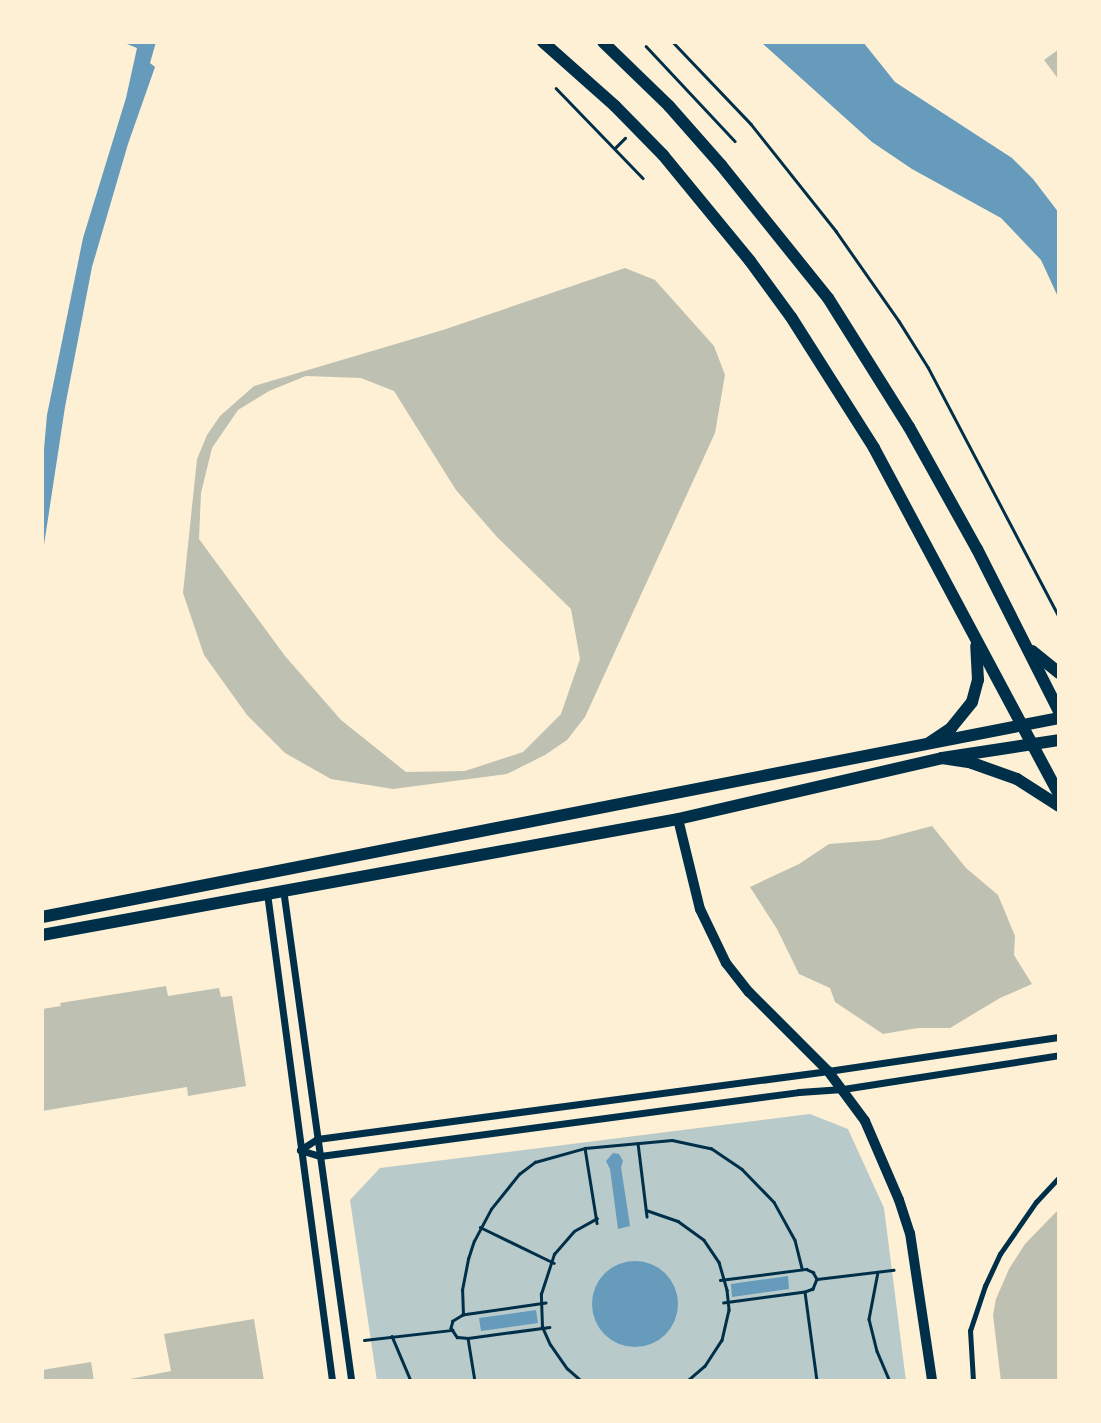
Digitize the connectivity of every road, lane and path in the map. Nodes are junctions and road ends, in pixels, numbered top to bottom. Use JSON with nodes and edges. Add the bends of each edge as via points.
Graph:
{"nodes":[{"id":1,"x":543,"y":42,"type":"edge"},
{"id":2,"x":603,"y":42,"type":"edge"},
{"id":3,"x":673,"y":42,"type":"edge"},
{"id":4,"x":646,"y":46,"type":"dead end"},
{"id":5,"x":556,"y":88,"type":"dead end"},
{"id":6,"x":634,"y":130,"type":"dead end"},
{"id":7,"x":735,"y":141,"type":"dead end"},
{"id":8,"x":615,"y":148,"type":"junction"},
{"id":9,"x":643,"y":178,"type":"dead end"},
{"id":10,"x":1059,"y":617,"type":"edge"},
{"id":11,"x":974,"y":635,"type":"junction"},
{"id":12,"x":1026,"y":646,"type":"junction"},
{"id":13,"x":1059,"y":673,"type":"edge"},
{"id":14,"x":1059,"y":711,"type":"edge"},
{"id":15,"x":1059,"y":718,"type":"edge"},
{"id":16,"x":1021,"y":723,"type":"junction"},
{"id":17,"x":1059,"y":740,"type":"edge"},
{"id":18,"x":929,"y":743,"type":"junction"},
{"id":19,"x":1032,"y":745,"type":"junction"},
{"id":20,"x":942,"y":758,"type":"junction"},
{"id":21,"x":1059,"y":794,"type":"edge"},
{"id":22,"x":1059,"y":806,"type":"edge"},
{"id":23,"x":678,"y":819,"type":"junction"},
{"id":24,"x":283,"y":889,"type":"junction"},
{"id":25,"x":267,"y":892,"type":"junction"},
{"id":26,"x":42,"y":917,"type":"edge"},
{"id":27,"x":42,"y":935,"type":"edge"},
{"id":28,"x":1059,"y":1037,"type":"edge"},
{"id":29,"x":1059,"y":1055,"type":"edge"},
{"id":30,"x":828,"y":1072,"type":"junction"},
{"id":31,"x":843,"y":1089,"type":"junction"},
{"id":32,"x":317,"y":1139,"type":"junction"},
{"id":33,"x":638,"y":1142,"type":"junction"},
{"id":34,"x":585,"y":1149,"type":"junction"},
{"id":35,"x":300,"y":1150,"type":"junction"},
{"id":36,"x":320,"y":1156,"type":"junction"},
{"id":37,"x":1059,"y":1178,"type":"edge"},
{"id":38,"x":646,"y":1210,"type":"junction"},
{"id":39,"x":647,"y":1216,"type":"dead end"},
{"id":40,"x":597,"y":1218,"type":"junction"},
{"id":41,"x":597,"y":1223,"type":"dead end"},
{"id":42,"x":480,"y":1227,"type":"junction"},
{"id":43,"x":552,"y":1262,"type":"junction"},
{"id":44,"x":803,"y":1269,"type":"junction"},
{"id":45,"x":893,"y":1270,"type":"dead end"},
{"id":46,"x":878,"y":1272,"type":"junction"},
{"id":47,"x":817,"y":1279,"type":"junction"},
{"id":48,"x":722,"y":1280,"type":"junction"},
{"id":49,"x":805,"y":1292,"type":"junction"},
{"id":50,"x":726,"y":1303,"type":"junction"},
{"id":51,"x":543,"y":1304,"type":"junction"},
{"id":52,"x":463,"y":1315,"type":"junction"},
{"id":53,"x":542,"y":1327,"type":"junction"},
{"id":54,"x":549,"y":1327,"type":"dead end"},
{"id":55,"x":452,"y":1329,"type":"junction"},
{"id":56,"x":392,"y":1336,"type":"junction"},
{"id":57,"x":468,"y":1338,"type":"junction"},
{"id":58,"x":364,"y":1339,"type":"dead end"},
{"id":59,"x":332,"y":1381,"type":"edge"},
{"id":60,"x":351,"y":1381,"type":"edge"},
{"id":61,"x":411,"y":1381,"type":"edge"},
{"id":62,"x":475,"y":1381,"type":"edge"},
{"id":63,"x":581,"y":1381,"type":"edge"},
{"id":64,"x":688,"y":1381,"type":"edge"},
{"id":65,"x":817,"y":1381,"type":"edge"},
{"id":66,"x":890,"y":1381,"type":"edge"},
{"id":67,"x":932,"y":1381,"type":"edge"},
{"id":68,"x":973,"y":1381,"type":"edge"}],
"edges":[{"from":1,"to":11,"type":"main road","via":[[663,155],[791,317],[874,448]]},
{"from":2,"to":12,"type":"main road","via":[[721,165],[828,298],[909,427]]},
{"from":3,"to":10,"type":"path","via":[[751,124],[836,231],[899,321],[928,367]]},
{"from":4,"to":7,"type":"path"},
{"from":5,"to":8,"type":"path"},
{"from":6,"to":8,"type":"path"},
{"from":8,"to":9,"type":"path"},
{"from":11,"to":16,"type":"main road"},
{"from":11,"to":18,"type":"main road","via":[[978,659],[972,702],[951,728]]},
{"from":12,"to":13,"type":"main road"},
{"from":12,"to":14,"type":"main road"},
{"from":15,"to":16,"type":"main road"},
{"from":16,"to":18,"type":"main road"},
{"from":16,"to":19,"type":"main road"},
{"from":17,"to":19,"type":"main road"},
{"from":18,"to":26,"type":"main road"},
{"from":19,"to":20,"type":"main road"},
{"from":19,"to":21,"type":"main road"},
{"from":20,"to":22,"type":"main road","via":[[1017,779]]},
{"from":20,"to":23,"type":"main road"},
{"from":23,"to":24,"type":"main road"},
{"from":23,"to":30,"type":"street","via":[[700,909],[726,963]]},
{"from":24,"to":25,"type":"main road"},
{"from":24,"to":32,"type":"street"},
{"from":25,"to":27,"type":"main road"},
{"from":25,"to":35,"type":"street"},
{"from":28,"to":30,"type":"street"},
{"from":29,"to":31,"type":"street"},
{"from":30,"to":31,"type":"street"},
{"from":30,"to":32,"type":"street"},
{"from":31,"to":36,"type":"street"},
{"from":31,"to":67,"type":"street","via":[[865,1121],[905,1216]]},
{"from":32,"to":35,"type":"street"},
{"from":32,"to":36,"type":"street"},
{"from":33,"to":34,"type":"path"},
{"from":33,"to":38,"type":"path"},
{"from":33,"to":44,"type":"path","via":[[692,1143],[710,1148],[742,1169],[786,1220]]},
{"from":34,"to":40,"type":"path"},
{"from":34,"to":42,"type":"path","via":[[535,1162],[503,1192]]},
{"from":35,"to":36,"type":"street"},
{"from":35,"to":59,"type":"street"},
{"from":36,"to":60,"type":"street"},
{"from":37,"to":68,"type":"lane","via":[[1000,1254],[985,1286],[970,1331]]},
{"from":38,"to":39,"type":"path"},
{"from":38,"to":48,"type":"path","via":[[693,1231],[712,1251]]},
{"from":40,"to":41,"type":"path"},
{"from":40,"to":43,"type":"path","via":[[574,1231]]},
{"from":42,"to":43,"type":"path"},
{"from":42,"to":52,"type":"path","via":[[464,1275]]},
{"from":43,"to":51,"type":"path"},
{"from":44,"to":47,"type":"path"},
{"from":44,"to":48,"type":"path"},
{"from":45,"to":46,"type":"path"},
{"from":46,"to":47,"type":"path"},
{"from":46,"to":66,"type":"path","via":[[869,1319]]},
{"from":47,"to":49,"type":"path","via":[[813,1289]]},
{"from":48,"to":50,"type":"path"},
{"from":49,"to":50,"type":"path"},
{"from":49,"to":65,"type":"path"},
{"from":50,"to":64,"type":"path","via":[[727,1325],[715,1354]]},
{"from":51,"to":52,"type":"path"},
{"from":51,"to":53,"type":"path"},
{"from":52,"to":55,"type":"path","via":[[453,1321]]},
{"from":53,"to":54,"type":"path"},
{"from":53,"to":57,"type":"path"},
{"from":53,"to":63,"type":"path","via":[[558,1358]]},
{"from":55,"to":56,"type":"path"},
{"from":55,"to":57,"type":"path","via":[[457,1338]]},
{"from":56,"to":58,"type":"path"},
{"from":56,"to":61,"type":"path"},
{"from":57,"to":62,"type":"path"}]}
